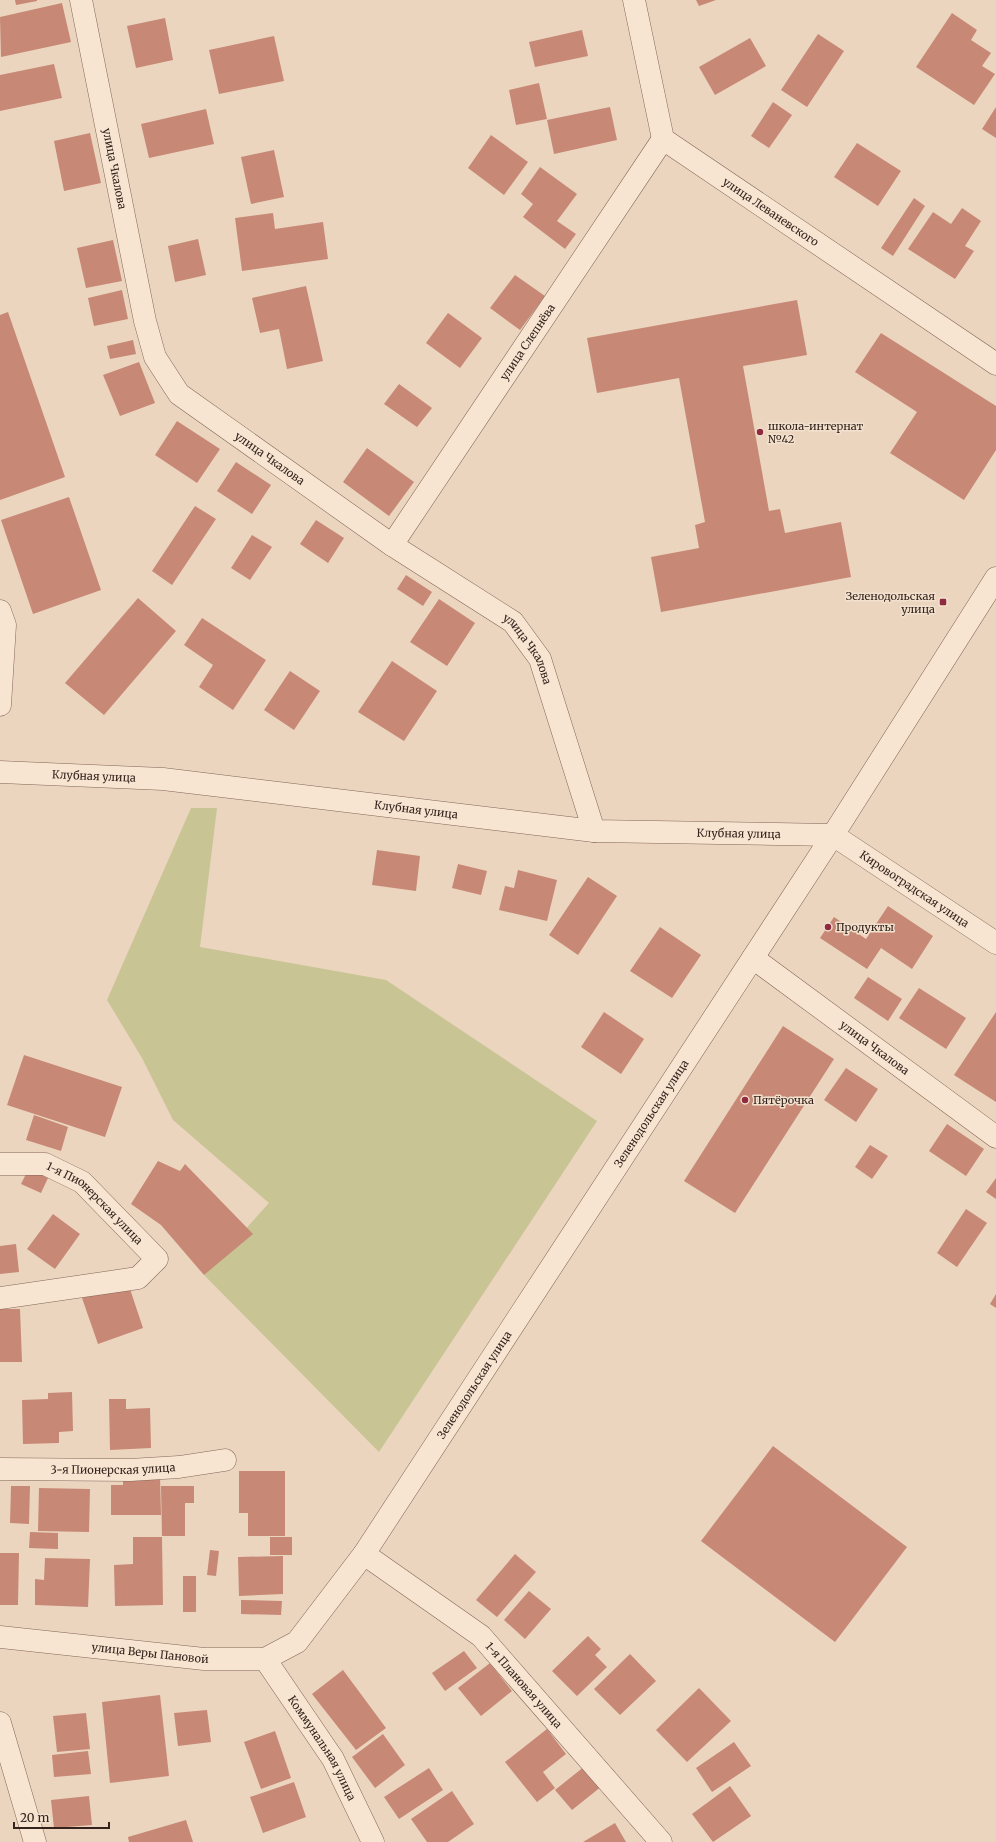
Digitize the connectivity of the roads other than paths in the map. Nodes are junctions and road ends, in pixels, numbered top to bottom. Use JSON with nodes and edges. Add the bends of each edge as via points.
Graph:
{"nodes":[{"id":1,"x":81,"y":0,"type":"edge"},
{"id":2,"x":634,"y":0,"type":"edge"},
{"id":3,"x":663,"y":139,"type":"junction"},
{"id":4,"x":996,"y":364,"type":"edge"},
{"id":5,"x":392,"y":545,"type":"junction"},
{"id":6,"x":996,"y":578,"type":"edge"},
{"id":7,"x":0,"y":611,"type":"edge"},
{"id":8,"x":0,"y":705,"type":"edge"},
{"id":9,"x":0,"y":772,"type":"edge"},
{"id":10,"x":594,"y":831,"type":"junction"},
{"id":11,"x":833,"y":835,"type":"junction"},
{"id":12,"x":996,"y":943,"type":"edge"},
{"id":13,"x":753,"y":958,"type":"junction"},
{"id":14,"x":996,"y":1137,"type":"edge"},
{"id":15,"x":0,"y":1164,"type":"edge"},
{"id":16,"x":0,"y":1298,"type":"edge"},
{"id":17,"x":225,"y":1460,"type":"dead end"},
{"id":18,"x":0,"y":1469,"type":"edge"},
{"id":19,"x":364,"y":1554,"type":"junction"},
{"id":20,"x":0,"y":1637,"type":"edge"},
{"id":21,"x":297,"y":1642,"type":"joint"},
{"id":22,"x":265,"y":1659,"type":"junction"},
{"id":23,"x":0,"y":1723,"type":"edge"},
{"id":24,"x":35,"y":1842,"type":"edge"},
{"id":25,"x":373,"y":1842,"type":"edge"},
{"id":26,"x":661,"y":1842,"type":"edge"}],
"edges":[{"from":1,"to":5,"type":"street","name":"улица Чкалова","via":[[145,321],[155,357],[179,394]]},
{"from":2,"to":3,"type":"street"},
{"from":3,"to":4,"type":"street","name":"улица Леваневского"},
{"from":3,"to":5,"type":"street","name":"улица Слепнёва"},
{"from":5,"to":10,"type":"street","name":"улица Чкалова","via":[[513,622],[540,659]]},
{"from":6,"to":11,"type":"street","name":"Зеленодольская улица"},
{"from":7,"to":8,"type":"street","via":[[4,625]]},
{"from":9,"to":10,"type":"street","name":"Клубная улица","via":[[163,779]]},
{"from":10,"to":11,"type":"street","name":"Клубная улица"},
{"from":11,"to":12,"type":"street","name":"Кировоградская улица"},
{"from":11,"to":13,"type":"street","name":"Зеленодольская улица"},
{"from":13,"to":14,"type":"street","name":"улица Чкалова"},
{"from":13,"to":19,"type":"street","name":"Зеленодольская улица"},
{"from":15,"to":16,"type":"street","name":"1-я Пионерская улица","via":[[45,1164],[82,1182],[157,1259],[138,1278]]},
{"from":17,"to":18,"type":"street","name":"3-я Пионерская улица","via":[[179,1467],[130,1470]]},
{"from":19,"to":21,"type":"street","name":"Зеленодольская улица"},
{"from":19,"to":26,"type":"street","name":"1-я Плановая улица","via":[[480,1636]]},
{"from":20,"to":22,"type":"street","name":"улица Веры Пановой","via":[[204,1659]]},
{"from":21,"to":22,"type":"street","name":"улица Веры Пановой"},
{"from":22,"to":25,"type":"street","name":"Коммунальная улица","via":[[333,1759]]},
{"from":23,"to":24,"type":"street"}]}
